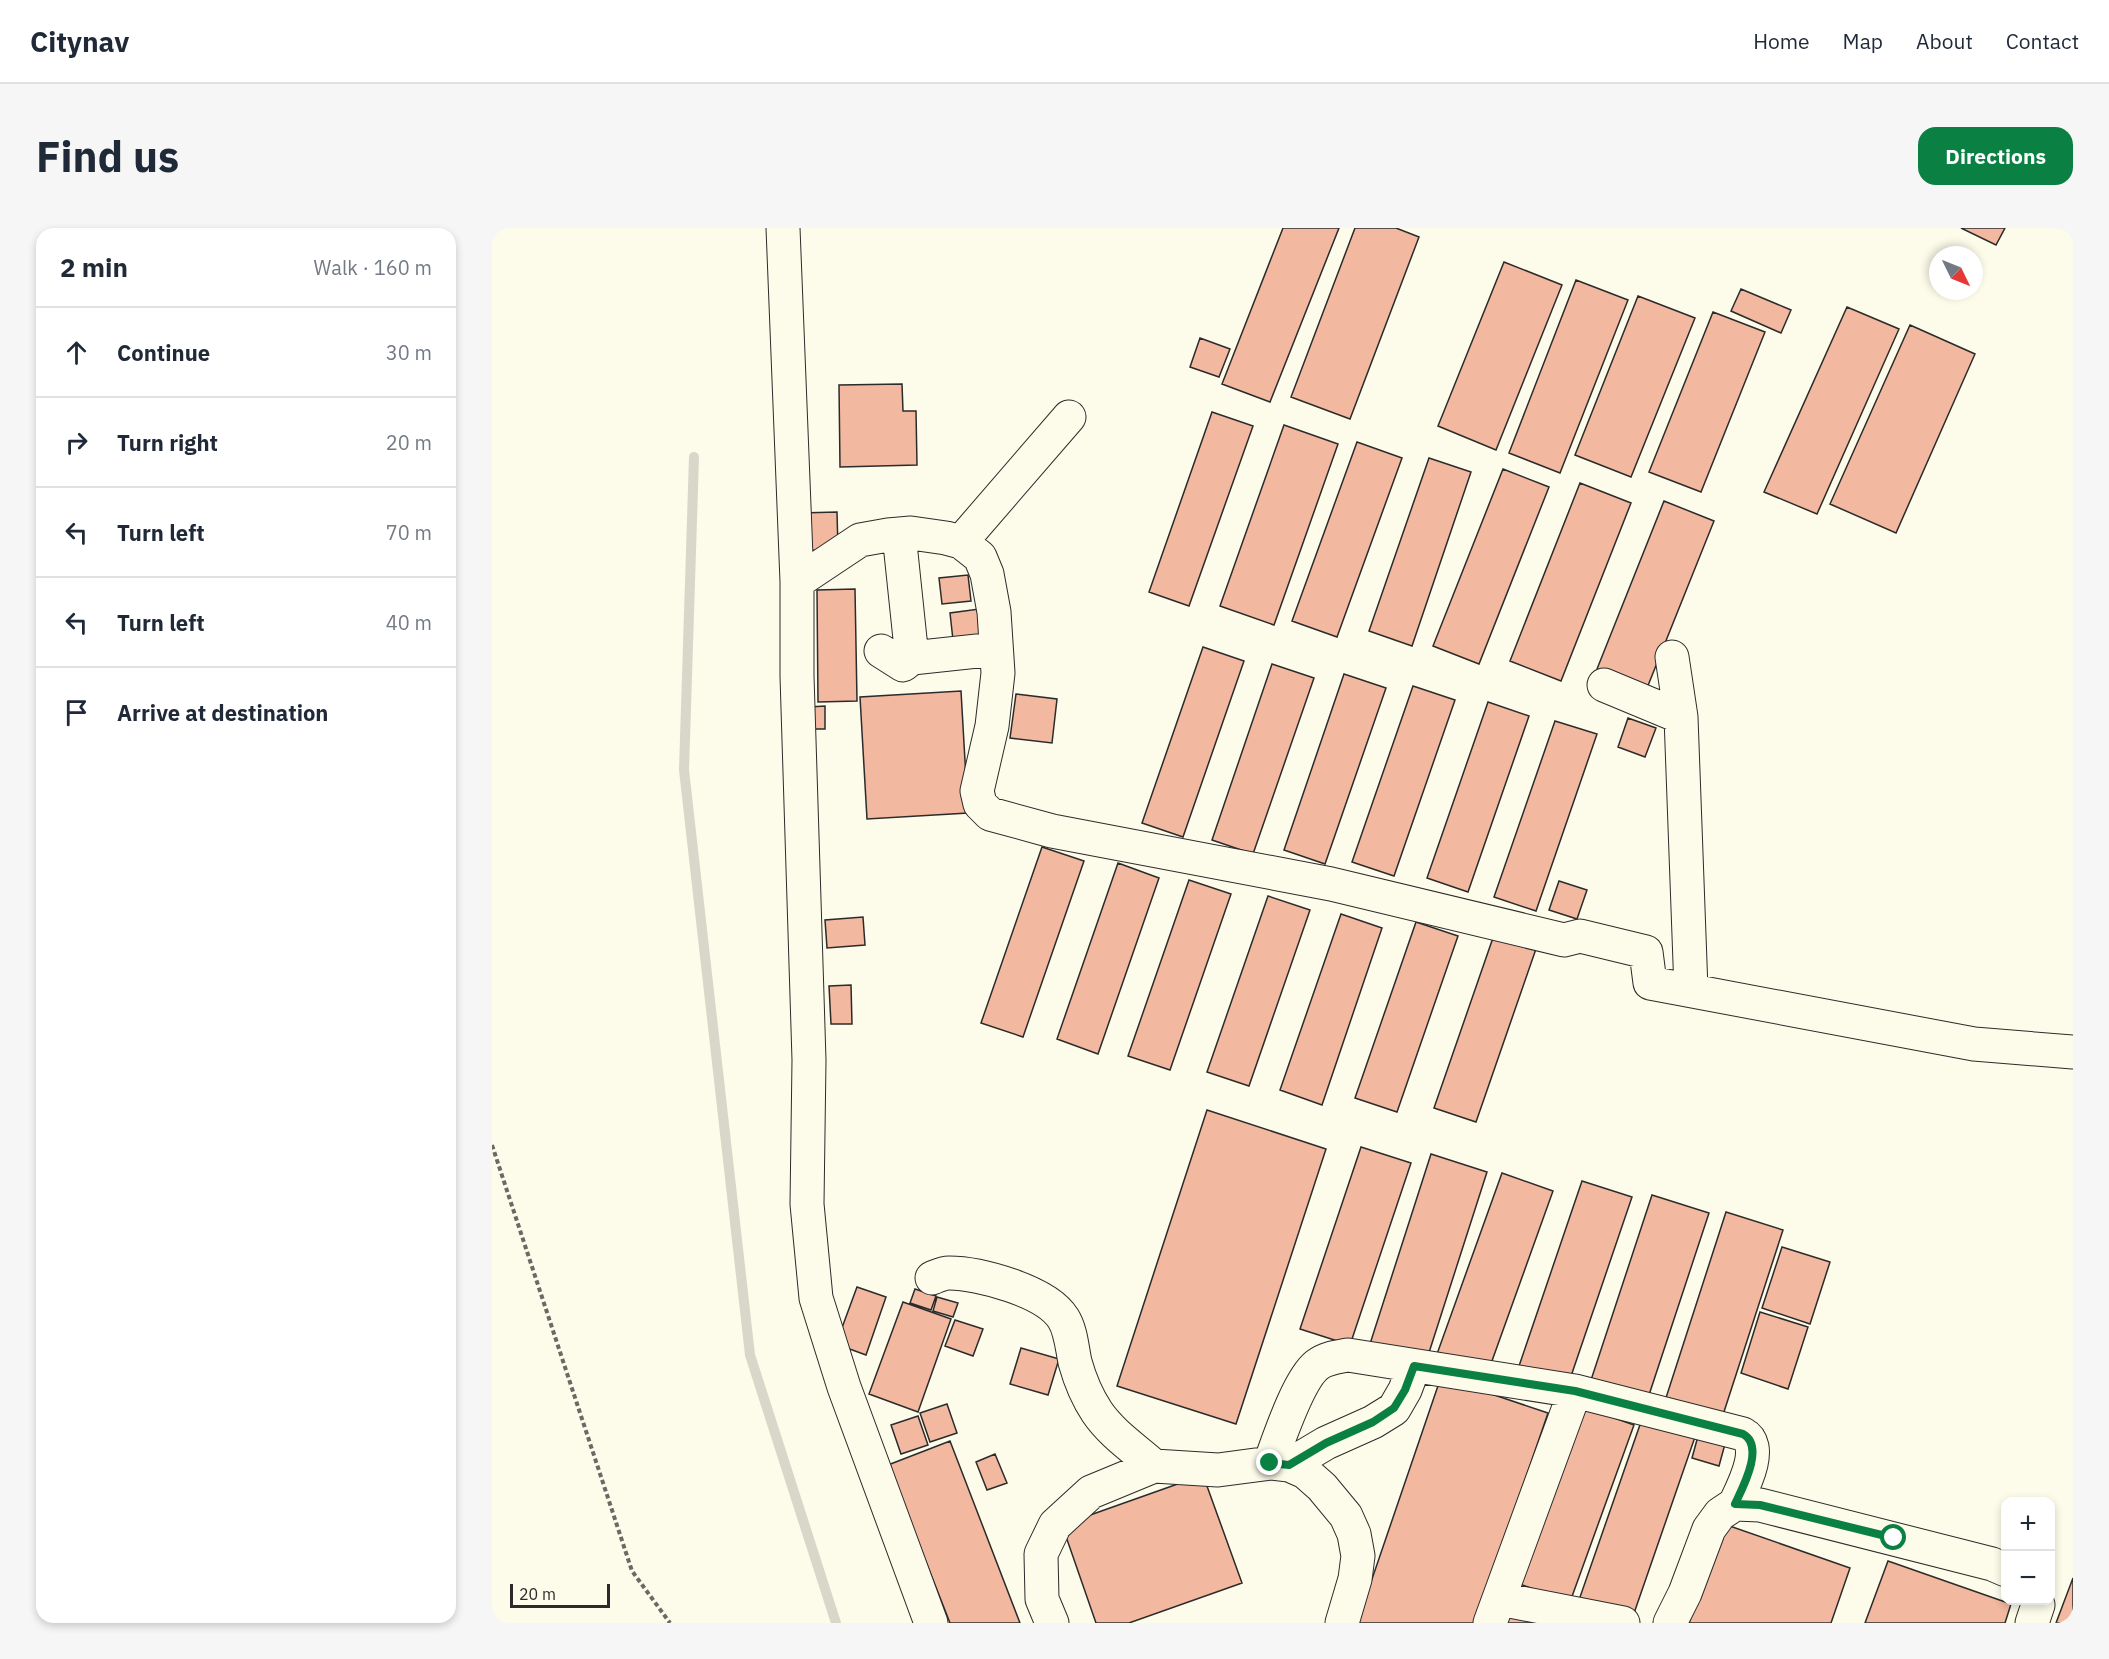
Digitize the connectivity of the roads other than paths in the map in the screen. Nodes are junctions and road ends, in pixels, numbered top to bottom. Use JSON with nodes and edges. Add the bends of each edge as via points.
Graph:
{"nodes":[{"id":1,"x":783,"y":228,"type":"edge"},
{"id":2,"x":1068,"y":417,"type":"dead end"},
{"id":3,"x":899,"y":534,"type":"junction"},
{"id":4,"x":961,"y":542,"type":"junction"},
{"id":5,"x":797,"y":582,"type":"junction"},
{"id":6,"x":996,"y":649,"type":"junction"},
{"id":7,"x":1672,"y":657,"type":"dead end"},
{"id":8,"x":1604,"y":685,"type":"dead end"},
{"id":9,"x":1681,"y":717,"type":"junction"},
{"id":10,"x":1691,"y":990,"type":"junction"},
{"id":11,"x":2073,"y":1052,"type":"edge"},
{"id":12,"x":932,"y":1278,"type":"dead end"},
{"id":13,"x":1414,"y":1366,"type":"junction"},
{"id":14,"x":1575,"y":1391,"type":"junction"},
{"id":15,"x":1279,"y":1464,"type":"junction"},
{"id":16,"x":1154,"y":1466,"type":"junction"},
{"id":17,"x":1735,"y":1504,"type":"junction"},
{"id":18,"x":2001,"y":1568,"type":"edge"},
{"id":19,"x":2038,"y":1605,"type":"edge"},
{"id":20,"x":1495,"y":1611,"type":"edge"},
{"id":21,"x":931,"y":1623,"type":"edge"},
{"id":22,"x":1052,"y":1623,"type":"edge"},
{"id":23,"x":1342,"y":1623,"type":"edge"},
{"id":24,"x":1623,"y":1623,"type":"edge"},
{"id":25,"x":1670,"y":1623,"type":"edge"},
{"id":26,"x":2032,"y":1623,"type":"edge"}],
"edges":[{"from":1,"to":5,"type":"street"},
{"from":2,"to":4,"type":"street"},
{"from":3,"to":4,"type":"street"},
{"from":3,"to":5,"type":"street","via":[[860,540]]},
{"from":3,"to":6,"type":"street","via":[[900,663]]},
{"from":4,"to":6,"type":"street","via":[[980,557],[987,574]]},
{"from":5,"to":21,"type":"street","via":[[809,1060],[807,1204],[816,1298],[844,1387]]},
{"from":6,"to":10,"type":"street","via":[[998,673],[992,726],[977,790],[980,804],[990,814],[1052,831],[1331,884],[1564,940],[1580,936],[1646,952],[1650,982]]},
{"from":7,"to":9,"type":"street"},
{"from":8,"to":9,"type":"street"},
{"from":9,"to":10,"type":"street"},
{"from":10,"to":11,"type":"street","via":[[1974,1044]]},
{"from":12,"to":16,"type":"street","via":[[947,1273],[965,1275],[1015,1286],[1045,1302],[1062,1317],[1085,1390],[1098,1413]]},
{"from":13,"to":14,"type":"street"},
{"from":13,"to":15,"type":"street","via":[[1394,1408],[1373,1422]]},
{"from":13,"to":15,"type":"street","via":[[1348,1355],[1326,1359],[1315,1366],[1289,1413]]},
{"from":14,"to":17,"type":"street","via":[[1749,1437],[1751,1460]]},
{"from":14,"to":20,"type":"street"},
{"from":15,"to":16,"type":"street","via":[[1218,1470]]},
{"from":15,"to":23,"type":"street","via":[[1305,1472],[1322,1487],[1346,1516],[1354,1534],[1357,1568]]},
{"from":16,"to":22,"type":"street","via":[[1091,1492],[1055,1525],[1041,1554],[1042,1599]]},
{"from":17,"to":18,"type":"street","via":[[1760,1505]]},
{"from":17,"to":25,"type":"street","via":[[1720,1514],[1709,1529]]},
{"from":19,"to":26,"type":"street"},
{"from":20,"to":24,"type":"street"}]}
